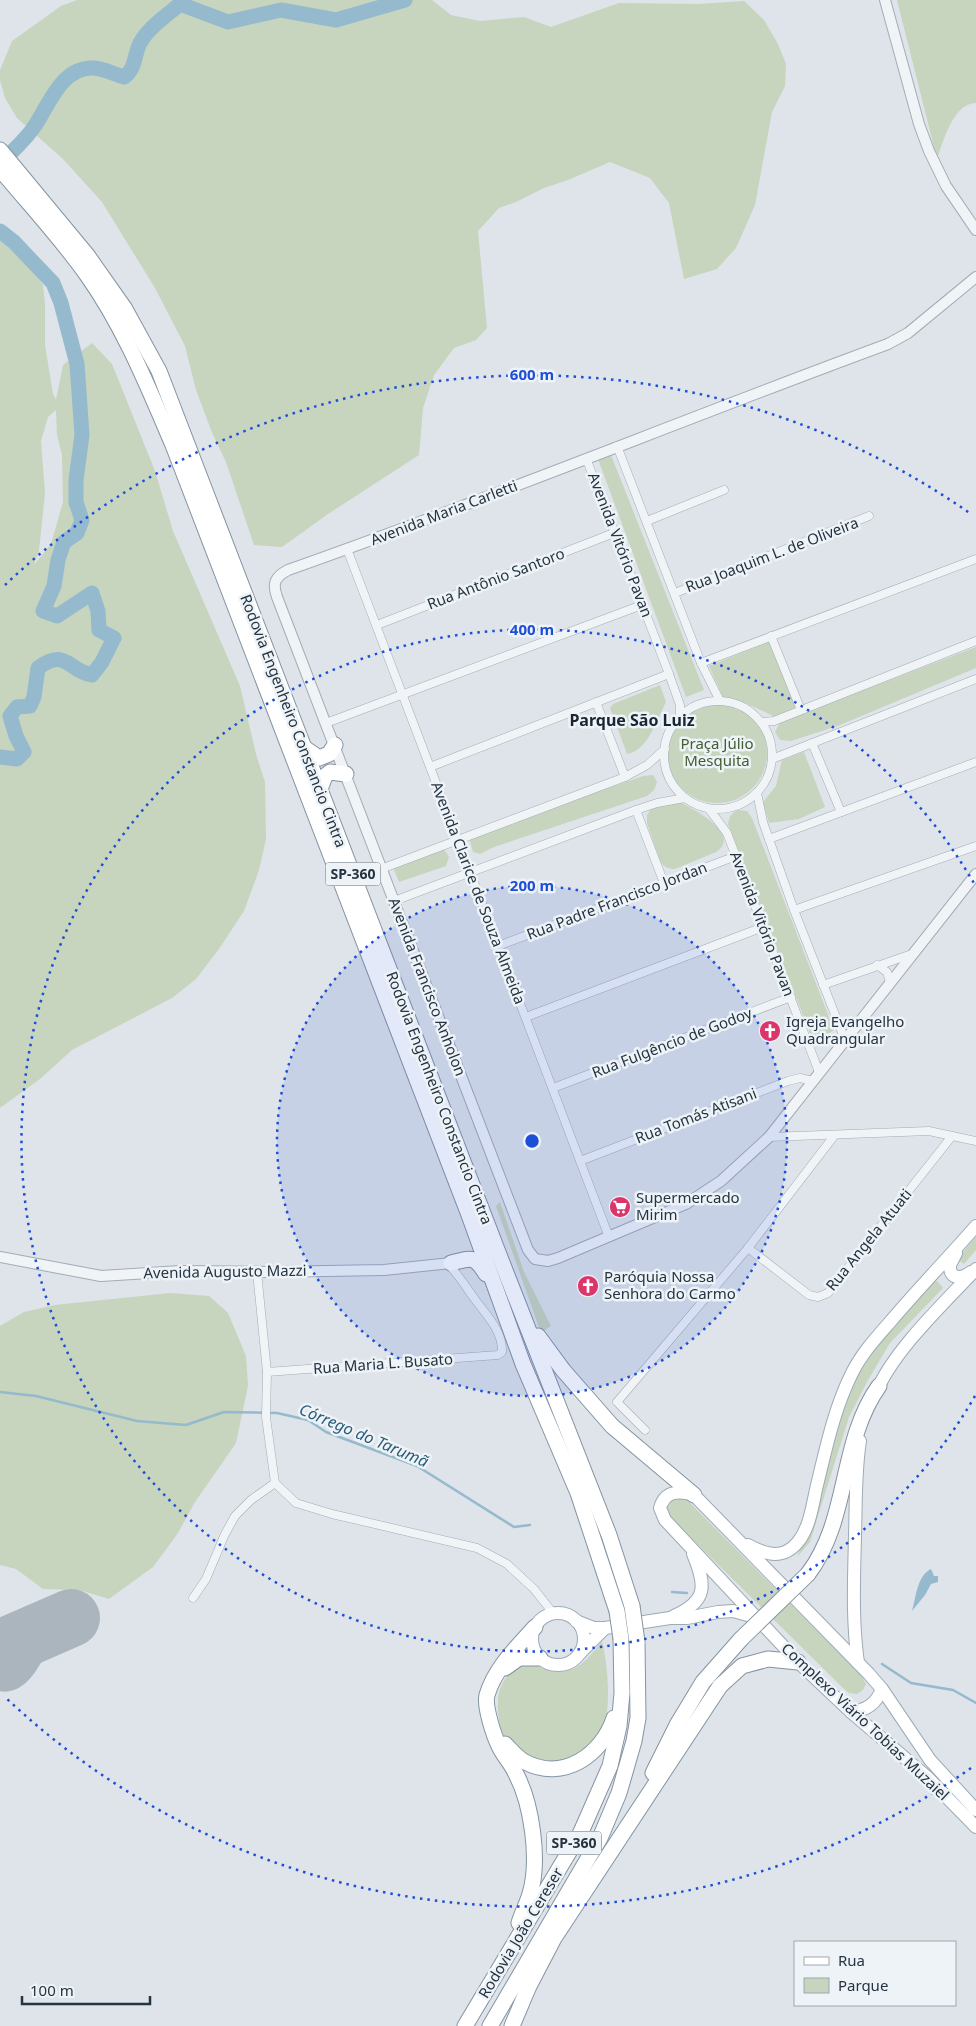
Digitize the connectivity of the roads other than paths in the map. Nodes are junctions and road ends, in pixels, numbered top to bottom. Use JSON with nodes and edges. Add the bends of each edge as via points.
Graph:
{"nodes":[{"id":1,"x":885,"y":0,"type":"edge"},
{"id":2,"x":0,"y":150,"type":"edge"},
{"id":3,"x":10,"y":174,"type":"edge"},
{"id":4,"x":976,"y":230,"type":"edge"},
{"id":5,"x":976,"y":277,"type":"edge"},
{"id":6,"x":617,"y":446,"type":"junction"},
{"id":7,"x":586,"y":458,"type":"junction"},
{"id":8,"x":724,"y":490,"type":"dead end"},
{"id":9,"x":869,"y":516,"type":"dead end"},
{"id":10,"x":647,"y":521,"type":"junction"},
{"id":11,"x":614,"y":533,"type":"junction"},
{"id":12,"x":347,"y":550,"type":"junction"},
{"id":13,"x":976,"y":559,"type":"edge"},
{"id":14,"x":274,"y":584,"type":"joint"},
{"id":15,"x":675,"y":593,"type":"junction"},
{"id":16,"x":642,"y":605,"type":"junction"},
{"id":17,"x":377,"y":625,"type":"junction"},
{"id":18,"x":771,"y":636,"type":"junction"},
{"id":19,"x":976,"y":641,"type":"edge"},
{"id":20,"x":701,"y":664,"type":"junction"},
{"id":21,"x":669,"y":674,"type":"junction"},
{"id":22,"x":976,"y":680,"type":"edge"},
{"id":23,"x":403,"y":694,"type":"junction"},
{"id":24,"x":720,"y":701,"type":"junction"},
{"id":25,"x":596,"y":702,"type":"junction"},
{"id":26,"x":801,"y":710,"type":"junction"},
{"id":27,"x":680,"y":717,"type":"junction"},
{"id":28,"x":762,"y":722,"type":"junction"},
{"id":29,"x":326,"y":723,"type":"junction"},
{"id":30,"x":812,"y":743,"type":"junction"},
{"id":31,"x":335,"y":745,"type":"junction"},
{"id":32,"x":303,"y":747,"type":"junction"},
{"id":33,"x":665,"y":749,"type":"junction"},
{"id":34,"x":772,"y":759,"type":"junction"},
{"id":35,"x":976,"y":762,"type":"edge"},
{"id":36,"x":430,"y":767,"type":"junction"},
{"id":37,"x":346,"y":774,"type":"junction"},
{"id":38,"x":625,"y":776,"type":"junction"},
{"id":39,"x":320,"y":789,"type":"junction"},
{"id":40,"x":757,"y":793,"type":"junction"},
{"id":41,"x":685,"y":798,"type":"junction"},
{"id":42,"x":709,"y":809,"type":"junction"},
{"id":43,"x":636,"y":810,"type":"junction"},
{"id":44,"x":841,"y":812,"type":"junction"},
{"id":45,"x":770,"y":839,"type":"junction"},
{"id":46,"x":457,"y":840,"type":"junction"},
{"id":47,"x":976,"y":846,"type":"edge"},
{"id":48,"x":736,"y":856,"type":"junction"},
{"id":49,"x":381,"y":868,"type":"junction"},
{"id":50,"x":470,"y":873,"type":"junction"},
{"id":51,"x":976,"y":874,"type":"edge"},
{"id":52,"x":664,"y":883,"type":"junction"},
{"id":53,"x":394,"y":901,"type":"junction"},
{"id":54,"x":794,"y":910,"type":"junction"},
{"id":55,"x":763,"y":927,"type":"junction"},
{"id":56,"x":498,"y":946,"type":"junction"},
{"id":57,"x":912,"y":954,"type":"junction"},
{"id":58,"x":877,"y":965,"type":"junction"},
{"id":59,"x":890,"y":982,"type":"junction"},
{"id":60,"x":823,"y":985,"type":"junction"},
{"id":61,"x":791,"y":997,"type":"junction"},
{"id":62,"x":526,"y":1017,"type":"junction"},
{"id":63,"x":845,"y":1040,"type":"junction"},
{"id":64,"x":820,"y":1072,"type":"junction"},
{"id":65,"x":813,"y":1081,"type":"junction"},
{"id":66,"x":553,"y":1088,"type":"junction"},
{"id":67,"x":834,"y":1136,"type":"junction"},
{"id":68,"x":952,"y":1136,"type":"junction"},
{"id":69,"x":769,"y":1137,"type":"junction"},
{"id":70,"x":976,"y":1141,"type":"edge"},
{"id":71,"x":580,"y":1161,"type":"junction"},
{"id":72,"x":469,"y":1215,"type":"junction"},
{"id":73,"x":976,"y":1226,"type":"edge"},
{"id":74,"x":967,"y":1236,"type":"junction"},
{"id":75,"x":609,"y":1237,"type":"junction"},
{"id":76,"x":748,"y":1248,"type":"junction"},
{"id":77,"x":0,"y":1257,"type":"edge"},
{"id":78,"x":449,"y":1263,"type":"junction"},
{"id":79,"x":976,"y":1269,"type":"edge"},
{"id":80,"x":257,"y":1272,"type":"junction"},
{"id":81,"x":500,"y":1301,"type":"junction"},
{"id":82,"x":525,"y":1318,"type":"junction"},
{"id":83,"x":267,"y":1372,"type":"junction"},
{"id":84,"x":879,"y":1386,"type":"junction"},
{"id":85,"x":645,"y":1430,"type":"dead end"},
{"id":86,"x":275,"y":1483,"type":"junction"},
{"id":87,"x":694,"y":1494,"type":"junction"},
{"id":88,"x":737,"y":1540,"type":"junction"},
{"id":89,"x":689,"y":1545,"type":"junction"},
{"id":90,"x":193,"y":1598,"type":"dead end"},
{"id":91,"x":553,"y":1613,"type":"junction"},
{"id":92,"x":755,"y":1617,"type":"junction"},
{"id":93,"x":670,"y":1618,"type":"junction"},
{"id":94,"x":576,"y":1621,"type":"junction"},
{"id":95,"x":535,"y":1627,"type":"junction"},
{"id":96,"x":605,"y":1628,"type":"junction"},
{"id":97,"x":621,"y":1639,"type":"joint"},
{"id":98,"x":579,"y":1654,"type":"junction"},
{"id":99,"x":540,"y":1658,"type":"junction"},
{"id":100,"x":798,"y":1662,"type":"junction"},
{"id":101,"x":858,"y":1662,"type":"junction"},
{"id":102,"x":496,"y":1675,"type":"junction"},
{"id":103,"x":882,"y":1689,"type":"junction"},
{"id":104,"x":622,"y":1693,"type":"junction"},
{"id":105,"x":851,"y":1712,"type":"junction"},
{"id":106,"x":496,"y":1736,"type":"junction"},
{"id":107,"x":976,"y":1810,"type":"edge"},
{"id":108,"x":976,"y":1827,"type":"edge"},
{"id":109,"x":611,"y":1852,"type":"junction"},
{"id":110,"x":506,"y":1959,"type":"junction"},
{"id":111,"x":530,"y":1959,"type":"junction"},
{"id":112,"x":465,"y":2026,"type":"edge"},
{"id":113,"x":490,"y":2026,"type":"edge"},
{"id":114,"x":512,"y":2026,"type":"edge"}],
"edges":[{"from":1,"to":4,"type":"street","via":[[929,151],[946,186]]},
{"from":2,"to":3,"type":"highway","name":"Rodovia Engenheiro Constancio Cintra","number":"SP-360"},
{"from":3,"to":32,"type":"highway","name":"Rodovia Engenheiro Constancio Cintra","number":"SP-360","via":[[87,255],[125,309],[159,371]]},
{"from":3,"to":72,"type":"highway","name":"Rodovia Engenheiro Constancio Cintra","number":"SP-360","via":[[87,275],[145,379]]},
{"from":5,"to":6,"type":"street","name":"Avenida Maria Carletti","via":[[908,333],[888,344]]},
{"from":6,"to":7,"type":"street","name":"Avenida Maria Carletti"},
{"from":6,"to":10,"type":"street"},
{"from":7,"to":11,"type":"street","name":"Avenida Vitório Pavan"},
{"from":7,"to":12,"type":"street","name":"Avenida Maria Carletti"},
{"from":8,"to":10,"type":"street"},
{"from":9,"to":15,"type":"street","name":"Rua Joaquim L. de Oliveira"},
{"from":10,"to":15,"type":"street"},
{"from":11,"to":16,"type":"street","name":"Avenida Vitório Pavan"},
{"from":11,"to":17,"type":"street","name":"Rua Antônio Santoro"},
{"from":12,"to":14,"type":"street","name":"Avenida Maria Carletti","via":[[288,570],[278,576]]},
{"from":12,"to":17,"type":"street","name":"Avenida Clarice de Souza Almeida"},
{"from":13,"to":18,"type":"street"},
{"from":14,"to":29,"type":"street","name":"Avenida Francisco Anholon","via":[[276,597]]},
{"from":15,"to":20,"type":"street"},
{"from":16,"to":21,"type":"street","name":"Avenida Vitório Pavan"},
{"from":16,"to":23,"type":"street"},
{"from":17,"to":23,"type":"street","name":"Avenida Clarice de Souza Almeida"},
{"from":18,"to":20,"type":"street"},
{"from":18,"to":26,"type":"street"},
{"from":19,"to":26,"type":"street"},
{"from":20,"to":24,"type":"street"},
{"from":21,"to":25,"type":"street"},
{"from":21,"to":27,"type":"street","name":"Avenida Vitório Pavan","via":[[680,705]]},
{"from":22,"to":30,"type":"street"},
{"from":23,"to":29,"type":"street"},
{"from":23,"to":36,"type":"street","name":"Avenida Clarice de Souza Almeida"},
{"from":24,"to":27,"type":"street","via":[[699,705]]},
{"from":24,"to":28,"type":"street","via":[[750,711]]},
{"from":25,"to":36,"type":"street"},
{"from":25,"to":38,"type":"street"},
{"from":26,"to":28,"type":"street","via":[[774,721]]},
{"from":27,"to":33,"type":"street","via":[[670,732]]},
{"from":28,"to":34,"type":"street","via":[[769,735]]},
{"from":29,"to":31,"type":"street","name":"Avenida Francisco Anholon"},
{"from":30,"to":34,"type":"street"},
{"from":30,"to":44,"type":"street"},
{"from":31,"to":32,"type":"highway","via":[[329,754],[319,758]]},
{"from":31,"to":37,"type":"street","name":"Avenida Francisco Anholon"},
{"from":32,"to":39,"type":"highway","name":"Rodovia Engenheiro Constancio Cintra","number":"SP-360"},
{"from":33,"to":38,"type":"street","via":[[647,765]]},
{"from":33,"to":41,"type":"street","via":[[667,772]]},
{"from":34,"to":40,"type":"street","via":[[768,778]]},
{"from":35,"to":44,"type":"street"},
{"from":36,"to":46,"type":"street","name":"Avenida Clarice de Souza Almeida"},
{"from":37,"to":39,"type":"highway","via":[[330,772]]},
{"from":37,"to":49,"type":"street","name":"Avenida Francisco Anholon"},
{"from":38,"to":46,"type":"street"},
{"from":39,"to":82,"type":"highway","name":"Rodovia Engenheiro Constancio Cintra","number":"SP-360"},
{"from":40,"to":42,"type":"street","via":[[736,807]]},
{"from":40,"to":45,"type":"street"},
{"from":41,"to":42,"type":"street"},
{"from":41,"to":43,"type":"street"},
{"from":42,"to":48,"type":"street","name":"Avenida Vitório Pavan","via":[[727,833]]},
{"from":43,"to":50,"type":"street"},
{"from":43,"to":52,"type":"street"},
{"from":44,"to":45,"type":"street"},
{"from":45,"to":54,"type":"street"},
{"from":46,"to":49,"type":"street"},
{"from":46,"to":50,"type":"street","name":"Avenida Clarice de Souza Almeida"},
{"from":47,"to":54,"type":"street"},
{"from":48,"to":52,"type":"street","name":"Rua Padre Francisco Jordan"},
{"from":48,"to":55,"type":"street","name":"Avenida Vitório Pavan"},
{"from":49,"to":53,"type":"street","name":"Avenida Francisco Anholon"},
{"from":50,"to":53,"type":"street"},
{"from":50,"to":56,"type":"street","name":"Avenida Clarice de Souza Almeida"},
{"from":51,"to":57,"type":"street"},
{"from":52,"to":56,"type":"street","name":"Rua Padre Francisco Jordan"},
{"from":53,"to":75,"type":"street","name":"Avenida Francisco Anholon","via":[[528,1250],[535,1259],[548,1261]]},
{"from":54,"to":60,"type":"street"},
{"from":55,"to":61,"type":"street","name":"Avenida Vitório Pavan"},
{"from":55,"to":62,"type":"street"},
{"from":56,"to":62,"type":"street","name":"Avenida Clarice de Souza Almeida"},
{"from":57,"to":58,"type":"street"},
{"from":57,"to":59,"type":"street"},
{"from":58,"to":59,"type":"street","via":[[887,972]]},
{"from":58,"to":60,"type":"street"},
{"from":59,"to":63,"type":"street"},
{"from":60,"to":63,"type":"street"},
{"from":61,"to":64,"type":"street","name":"Avenida Vitório Pavan"},
{"from":61,"to":66,"type":"street","name":"Rua Fulgêncio de Godoy"},
{"from":62,"to":66,"type":"street","name":"Avenida Clarice de Souza Almeida"},
{"from":63,"to":64,"type":"street"},
{"from":64,"to":65,"type":"street"},
{"from":65,"to":69,"type":"street"},
{"from":65,"to":71,"type":"street","name":"Rua Tomás Atisani","via":[[788,1080]]},
{"from":66,"to":71,"type":"street","name":"Avenida Clarice de Souza Almeida"},
{"from":67,"to":68,"type":"street","via":[[928,1131]]},
{"from":67,"to":69,"type":"street"},
{"from":67,"to":76,"type":"street"},
{"from":68,"to":70,"type":"street"},
{"from":68,"to":76,"type":"street","name":"Rua Angela Atuati","via":[[834,1287],[823,1296],[809,1295]]},
{"from":69,"to":75,"type":"street","via":[[704,1194]]},
{"from":71,"to":75,"type":"street","name":"Avenida Clarice de Souza Almeida"},
{"from":72,"to":78,"type":"highway","via":[[469,1239],[464,1252]]},
{"from":72,"to":81,"type":"highway","name":"Rodovia Engenheiro Constancio Cintra","number":"SP-360"},
{"from":73,"to":74,"type":"main road"},
{"from":74,"to":79,"type":"main road","via":[[953,1256],[949,1269],[957,1278]]},
{"from":74,"to":88,"type":"main road","via":[[862,1355],[840,1399],[809,1516],[798,1542],[783,1554],[773,1555]]},
{"from":76,"to":85,"type":"street","via":[[617,1402]]},
{"from":77,"to":80,"type":"street","name":"Avenida Augusto Mazzi","via":[[100,1276],[181,1271]]},
{"from":78,"to":80,"type":"street","name":"Avenida Augusto Mazzi","via":[[384,1270]]},
{"from":78,"to":81,"type":"highway","via":[[472,1258],[478,1261]]},
{"from":78,"to":83,"type":"street","name":"Rua Maria L. Busato","via":[[492,1322],[502,1344],[502,1352],[498,1355]]},
{"from":79,"to":84,"type":"main road","via":[[896,1358]]},
{"from":80,"to":83,"type":"street"},
{"from":81,"to":97,"type":"highway","name":"Rodovia Engenheiro Constancio Cintra","number":"SP-360","bridge":true,"via":[[578,1493],[617,1611]]},
{"from":82,"to":87,"type":"highway","via":[[562,1370],[612,1426]]},
{"from":82,"to":111,"type":"highway","name":"Rodovia Engenheiro Constancio Cintra","number":"SP-360","bridge":true,"via":[[609,1535],[632,1606],[637,1642],[638,1718],[622,1785],[600,1838]]},
{"from":83,"to":86,"type":"street","via":[[266,1417]]},
{"from":84,"to":101,"type":"main road","via":[[858,1454],[854,1632]]},
{"from":84,"to":109,"type":"highway","bridge":true,"via":[[865,1408],[829,1539],[820,1558],[703,1682]]},
{"from":86,"to":90,"type":"street","via":[[251,1500],[236,1516],[206,1579]]},
{"from":86,"to":91,"type":"street","via":[[296,1503],[477,1548],[507,1564],[534,1589]]},
{"from":87,"to":88,"type":"main road"},
{"from":87,"to":89,"type":"main road","name":"Complexo Viário Tobias Muzaiel","via":[[672,1492],[660,1508],[666,1520]]},
{"from":88,"to":101,"type":"main road"},
{"from":89,"to":92,"type":"main road","name":"Complexo Viário Tobias Muzaiel"},
{"from":89,"to":93,"type":"main road","name":"Complexo Viário Tobias Muzaiel","via":[[699,1568],[703,1591],[699,1600],[687,1610]]},
{"from":91,"to":94,"type":"main road","via":[[568,1614]]},
{"from":91,"to":95,"type":"main road"},
{"from":92,"to":93,"type":"main road","name":"Complexo Viário Tobias Muzaiel","via":[[733,1611]]},
{"from":92,"to":100,"type":"main road","name":"Complexo Viário Tobias Muzaiel"},
{"from":93,"to":96,"type":"main road","name":"Complexo Viário Tobias Muzaiel"},
{"from":94,"to":96,"type":"main road","via":[[594,1628]]},
{"from":94,"to":98,"type":"main road","via":[[584,1640]]},
{"from":95,"to":99,"type":"main road","via":[[532,1643]]},
{"from":95,"to":102,"type":"highway"},
{"from":96,"to":98,"type":"main road"},
{"from":97,"to":104,"type":"highway","name":"Rodovia João Cereser","number":"SP-360"},
{"from":98,"to":99,"type":"main road","via":[[564,1664],[556,1665]]},
{"from":99,"to":102,"type":"highway","via":[[519,1658]]},
{"from":100,"to":105,"type":"main road","name":"Complexo Viário Tobias Muzaiel"},
{"from":100,"to":109,"type":"highway","via":[[768,1659],[742,1666],[720,1686]]},
{"from":101,"to":103,"type":"main road"},
{"from":102,"to":106,"type":"highway","via":[[486,1697]]},
{"from":103,"to":105,"type":"main road","via":[[871,1706]]},
{"from":103,"to":107,"type":"main road","via":[[930,1760]]},
{"from":104,"to":106,"type":"highway","via":[[611,1728],[597,1750],[564,1768],[534,1766],[516,1755]]},
{"from":104,"to":110,"type":"highway","name":"Rodovia João Cereser","number":"SP-360","via":[[619,1726],[606,1774],[581,1832]]},
{"from":105,"to":108,"type":"main road","name":"Complexo Viário Tobias Muzaiel","via":[[927,1777]]},
{"from":106,"to":110,"type":"highway","via":[[498,1746],[515,1772],[523,1792],[534,1850],[530,1894]]},
{"from":109,"to":111,"type":"highway"},
{"from":109,"to":114,"type":"highway","via":[[554,1938]]},
{"from":110,"to":112,"type":"highway","name":"Rodovia João Cereser","number":"SP-360"},
{"from":111,"to":113,"type":"highway","name":"Rodovia João Cereser"}]}
